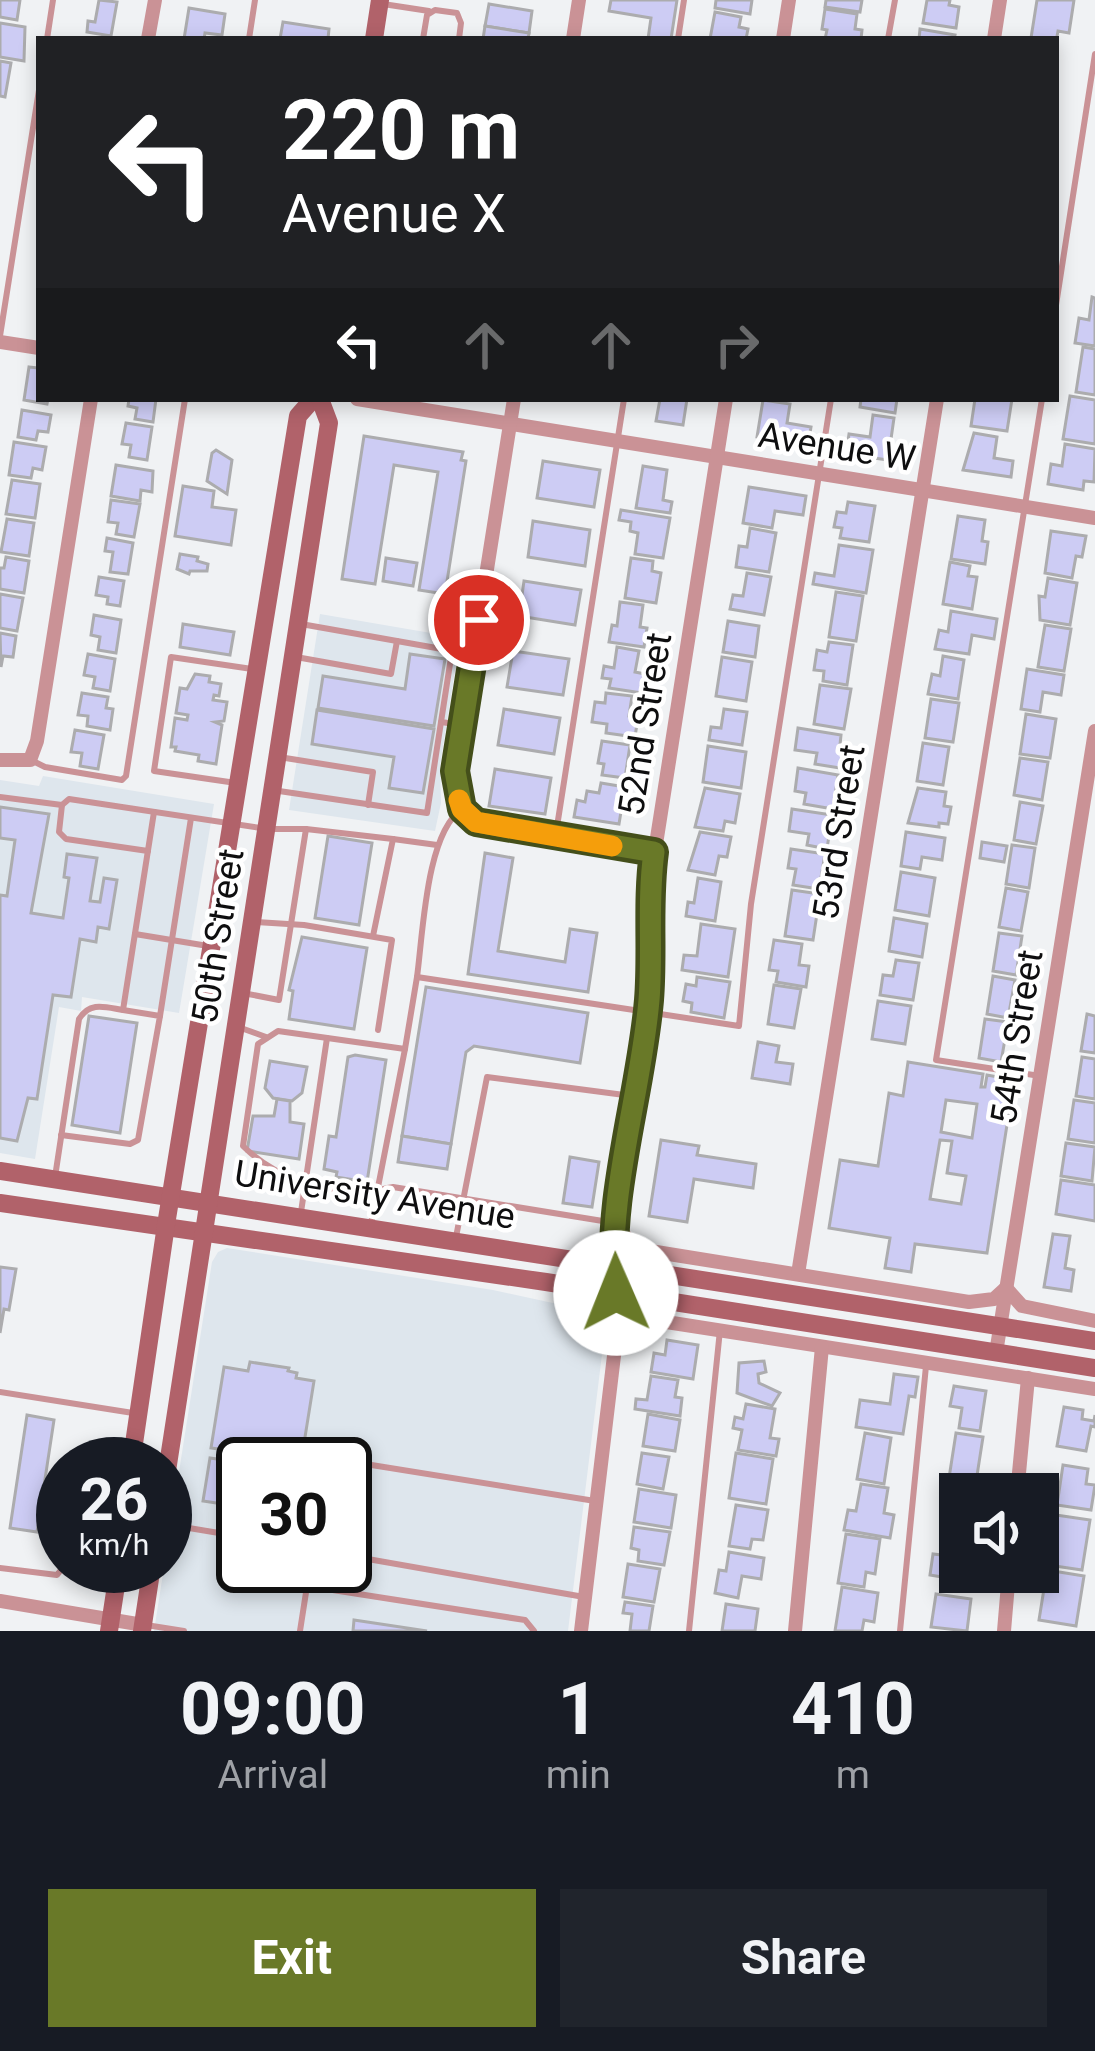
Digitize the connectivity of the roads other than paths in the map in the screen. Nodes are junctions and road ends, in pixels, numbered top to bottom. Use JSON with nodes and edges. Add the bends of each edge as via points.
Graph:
{"nodes":[{"id":1,"x":53,"y":0,"type":"edge"},
{"id":2,"x":154,"y":0,"type":"edge"},
{"id":3,"x":255,"y":0,"type":"edge"},
{"id":4,"x":579,"y":0,"type":"edge"},
{"id":5,"x":684,"y":0,"type":"edge"},
{"id":6,"x":789,"y":0,"type":"edge"},
{"id":7,"x":895,"y":0,"type":"edge"},
{"id":8,"x":1000,"y":0,"type":"edge"},
{"id":9,"x":380,"y":2,"type":"edge"},
{"id":10,"x":430,"y":11,"type":"junction"},
{"id":11,"x":47,"y":36,"type":"edge"},
{"id":12,"x":148,"y":36,"type":"edge"},
{"id":13,"x":249,"y":36,"type":"edge"},
{"id":14,"x":374,"y":36,"type":"edge"},
{"id":15,"x":424,"y":36,"type":"edge"},
{"id":16,"x":459,"y":36,"type":"edge"},
{"id":17,"x":573,"y":36,"type":"edge"},
{"id":18,"x":678,"y":36,"type":"edge"},
{"id":19,"x":783,"y":36,"type":"edge"},
{"id":20,"x":889,"y":36,"type":"edge"},
{"id":21,"x":994,"y":36,"type":"edge"},
{"id":22,"x":1095,"y":54,"type":"edge"},
{"id":23,"x":36,"y":109,"type":"edge"},
{"id":24,"x":1059,"y":286,"type":"edge"},
{"id":25,"x":0,"y":339,"type":"edge"},
{"id":26,"x":36,"y":347,"type":"edge"},
{"id":27,"x":92,"y":402,"type":"edge"},
{"id":28,"x":185,"y":402,"type":"edge"},
{"id":29,"x":313,"y":402,"type":"edge"},
{"id":30,"x":318,"y":402,"type":"edge"},
{"id":31,"x":375,"y":402,"type":"edge"},
{"id":32,"x":514,"y":402,"type":"edge"},
{"id":33,"x":625,"y":402,"type":"edge"},
{"id":34,"x":726,"y":402,"type":"edge"},
{"id":35,"x":831,"y":402,"type":"edge"},
{"id":36,"x":937,"y":402,"type":"edge"},
{"id":37,"x":1042,"y":402,"type":"edge"},
{"id":38,"x":510,"y":425,"type":"junction"},
{"id":39,"x":618,"y":442,"type":"junction"},
{"id":40,"x":717,"y":458,"type":"junction"},
{"id":41,"x":819,"y":474,"type":"junction"},
{"id":42,"x":922,"y":490,"type":"junction"},
{"id":43,"x":1025,"y":506,"type":"junction"},
{"id":44,"x":1095,"y":518,"type":"edge"},
{"id":45,"x":298,"y":623,"type":"junction"},
{"id":46,"x":397,"y":641,"type":"junction"},
{"id":47,"x":452,"y":651,"type":"junction"},
{"id":48,"x":474,"y":655,"type":"junction"},
{"id":49,"x":293,"y":657,"type":"junction"},
{"id":50,"x":258,"y":670,"type":"junction"},
{"id":51,"x":442,"y":722,"type":"junction"},
{"id":52,"x":462,"y":725,"type":"junction"},
{"id":53,"x":1095,"y":731,"type":"edge"},
{"id":54,"x":438,"y":745,"type":"junction"},
{"id":55,"x":459,"y":748,"type":"junction"},
{"id":56,"x":278,"y":757,"type":"junction"},
{"id":57,"x":0,"y":760,"type":"edge"},
{"id":58,"x":29,"y":760,"type":"junction"},
{"id":59,"x":239,"y":783,"type":"junction"},
{"id":60,"x":273,"y":790,"type":"junction"},
{"id":61,"x":0,"y":797,"type":"edge"},
{"id":62,"x":368,"y":805,"type":"junction"},
{"id":63,"x":62,"y":806,"type":"junction"},
{"id":64,"x":462,"y":809,"type":"junction"},
{"id":65,"x":154,"y":812,"type":"junction"},
{"id":66,"x":191,"y":818,"type":"junction"},
{"id":67,"x":232,"y":824,"type":"junction"},
{"id":68,"x":267,"y":829,"type":"junction"},
{"id":69,"x":306,"y":829,"type":"junction"},
{"id":70,"x":556,"y":836,"type":"junction"},
{"id":71,"x":393,"y":838,"type":"junction"},
{"id":72,"x":437,"y":845,"type":"junction"},
{"id":73,"x":148,"y":851,"type":"junction"},
{"id":74,"x":654,"y":852,"type":"junction"},
{"id":75,"x":253,"y":921,"type":"junction"},
{"id":76,"x":290,"y":927,"type":"junction"},
{"id":77,"x":135,"y":934,"type":"junction"},
{"id":78,"x":374,"y":936,"type":"junction"},
{"id":79,"x":172,"y":940,"type":"junction"},
{"id":80,"x":212,"y":946,"type":"junction"},
{"id":81,"x":417,"y":977,"type":"junction"},
{"id":82,"x":243,"y":993,"type":"junction"},
{"id":83,"x":123,"y":1010,"type":"junction"},
{"id":84,"x":647,"y":1013,"type":"junction"},
{"id":85,"x":160,"y":1016,"type":"junction"},
{"id":86,"x":237,"y":1028,"type":"junction"},
{"id":87,"x":378,"y":1030,"type":"dead end"},
{"id":88,"x":266,"y":1037,"type":"junction"},
{"id":89,"x":328,"y":1038,"type":"junction"},
{"id":90,"x":405,"y":1049,"type":"junction"},
{"id":91,"x":1040,"y":1076,"type":"junction"},
{"id":92,"x":635,"y":1096,"type":"junction"},
{"id":93,"x":222,"y":1125,"type":"junction"},
{"id":94,"x":246,"y":1128,"type":"junction"},
{"id":95,"x":61,"y":1135,"type":"junction"},
{"id":96,"x":0,"y":1171,"type":"edge"},
{"id":97,"x":54,"y":1178,"type":"junction"},
{"id":98,"x":305,"y":1184,"type":"junction"},
{"id":99,"x":380,"y":1189,"type":"junction"},
{"id":100,"x":171,"y":1195,"type":"junction"},
{"id":101,"x":466,"y":1199,"type":"junction"},
{"id":102,"x":210,"y":1201,"type":"junction"},
{"id":103,"x":0,"y":1203,"type":"edge"},
{"id":104,"x":300,"y":1215,"type":"junction"},
{"id":105,"x":616,"y":1223,"type":"junction"},
{"id":106,"x":166,"y":1225,"type":"junction"},
{"id":107,"x":370,"y":1227,"type":"junction"},
{"id":108,"x":205,"y":1231,"type":"junction"},
{"id":109,"x":455,"y":1241,"type":"junction"},
{"id":110,"x":613,"y":1267,"type":"junction"},
{"id":111,"x":748,"y":1267,"type":"junction"},
{"id":112,"x":798,"y":1274,"type":"junction"},
{"id":113,"x":691,"y":1280,"type":"junction"},
{"id":114,"x":1006,"y":1288,"type":"junction"},
{"id":115,"x":616,"y":1293,"type":"junction"},
{"id":116,"x":1095,"y":1321,"type":"edge"},
{"id":117,"x":1000,"y":1328,"type":"junction"},
{"id":118,"x":720,"y":1330,"type":"junction"},
{"id":119,"x":616,"y":1339,"type":"junction"},
{"id":120,"x":1095,"y":1341,"type":"edge"},
{"id":121,"x":823,"y":1347,"type":"junction"},
{"id":122,"x":996,"y":1353,"type":"junction"},
{"id":123,"x":926,"y":1363,"type":"junction"},
{"id":124,"x":1095,"y":1368,"type":"edge"},
{"id":125,"x":1028,"y":1378,"type":"junction"},
{"id":126,"x":1095,"y":1389,"type":"edge"},
{"id":127,"x":0,"y":1392,"type":"edge"},
{"id":128,"x":137,"y":1413,"type":"junction"},
{"id":129,"x":134,"y":1437,"type":"edge"},
{"id":130,"x":172,"y":1437,"type":"edge"},
{"id":131,"x":372,"y":1465,"type":"edge"},
{"id":132,"x":1019,"y":1473,"type":"edge"},
{"id":133,"x":596,"y":1502,"type":"junction"},
{"id":134,"x":372,"y":1557,"type":"edge"},
{"id":135,"x":0,"y":1568,"type":"edge"},
{"id":136,"x":36,"y":1572,"type":"edge"},
{"id":137,"x":115,"y":1593,"type":"edge"},
{"id":138,"x":148,"y":1593,"type":"edge"},
{"id":139,"x":1008,"y":1593,"type":"edge"},
{"id":140,"x":585,"y":1597,"type":"junction"},
{"id":141,"x":1,"y":1606,"type":"edge"},
{"id":142,"x":110,"y":1625,"type":"edge"},
{"id":143,"x":142,"y":1628,"type":"edge"},
{"id":144,"x":184,"y":1631,"type":"edge"},
{"id":145,"x":300,"y":1631,"type":"edge"},
{"id":146,"x":534,"y":1631,"type":"edge"},
{"id":147,"x":581,"y":1631,"type":"edge"},
{"id":148,"x":689,"y":1631,"type":"edge"},
{"id":149,"x":795,"y":1631,"type":"edge"},
{"id":150,"x":900,"y":1631,"type":"edge"},
{"id":151,"x":1004,"y":1631,"type":"edge"}],
"edges":[{"from":1,"to":11,"type":"lane"},
{"from":2,"to":12,"type":"street"},
{"from":3,"to":13,"type":"lane"},
{"from":4,"to":17,"type":"street"},
{"from":5,"to":18,"type":"lane"},
{"from":6,"to":19,"type":"street"},
{"from":7,"to":20,"type":"lane"},
{"from":8,"to":21,"type":"street"},
{"from":9,"to":10,"type":"lane"},
{"from":9,"to":14,"type":"main road"},
{"from":10,"to":15,"type":"lane"},
{"from":10,"to":16,"type":"lane","via":[[457,13]]},
{"from":22,"to":24,"type":"lane"},
{"from":23,"to":25,"type":"lane"},
{"from":25,"to":26,"type":"street"},
{"from":27,"to":58,"type":"street"},
{"from":28,"to":58,"type":"lane","via":[[126,776]]},
{"from":29,"to":50,"type":"main road","name":"50th Street","via":[[298,416]]},
{"from":30,"to":45,"type":"main road","name":"50th Street","via":[[328,423]]},
{"from":31,"to":38,"type":"street","name":"Avenue W"},
{"from":32,"to":38,"type":"street"},
{"from":33,"to":39,"type":"lane"},
{"from":34,"to":40,"type":"street","name":"52nd Street"},
{"from":35,"to":41,"type":"lane"},
{"from":36,"to":42,"type":"street","name":"53rd Street"},
{"from":37,"to":43,"type":"lane"},
{"from":38,"to":39,"type":"street","name":"Avenue W"},
{"from":38,"to":48,"type":"street"},
{"from":39,"to":40,"type":"street","name":"Avenue W"},
{"from":39,"to":70,"type":"lane"},
{"from":40,"to":41,"type":"street","name":"Avenue W"},
{"from":40,"to":74,"type":"street","name":"52nd Street"},
{"from":41,"to":42,"type":"street","name":"Avenue W"},
{"from":41,"to":84,"type":"lane","via":[[739,1026]]},
{"from":42,"to":43,"type":"street","name":"Avenue W"},
{"from":42,"to":112,"type":"street","name":"53rd Street"},
{"from":43,"to":44,"type":"street","name":"Avenue W"},
{"from":43,"to":91,"type":"lane","via":[[936,1060]]},
{"from":45,"to":46,"type":"lane"},
{"from":45,"to":49,"type":"main road","name":"50th Street"},
{"from":46,"to":47,"type":"lane"},
{"from":46,"to":49,"type":"lane","via":[[392,674]]},
{"from":47,"to":48,"type":"lane"},
{"from":47,"to":51,"type":"lane"},
{"from":48,"to":52,"type":"street"},
{"from":49,"to":56,"type":"main road","name":"50th Street"},
{"from":50,"to":59,"type":"main road","name":"50th Street"},
{"from":50,"to":59,"type":"lane","via":[[171,657],[154,771]]},
{"from":51,"to":52,"type":"lane"},
{"from":51,"to":54,"type":"lane"},
{"from":52,"to":55,"type":"street"},
{"from":53,"to":91,"type":"street","name":"54th Street"},
{"from":54,"to":55,"type":"lane"},
{"from":54,"to":62,"type":"lane","via":[[427,814]]},
{"from":55,"to":64,"type":"street"},
{"from":56,"to":60,"type":"main road","name":"50th Street"},
{"from":56,"to":62,"type":"lane","via":[[373,772]]},
{"from":57,"to":58,"type":"street"},
{"from":59,"to":67,"type":"main road","name":"50th Street"},
{"from":60,"to":62,"type":"lane"},
{"from":60,"to":68,"type":"main road","name":"50th Street"},
{"from":61,"to":63,"type":"lane"},
{"from":63,"to":65,"type":"lane","via":[[69,799]]},
{"from":63,"to":73,"type":"lane","via":[[59,832],[66,838]]},
{"from":64,"to":70,"type":"street","via":[[476,822]]},
{"from":64,"to":72,"type":"lane","via":[[449,817]]},
{"from":65,"to":66,"type":"lane"},
{"from":65,"to":73,"type":"lane"},
{"from":66,"to":67,"type":"lane"},
{"from":66,"to":79,"type":"lane"},
{"from":67,"to":68,"type":"lane"},
{"from":67,"to":80,"type":"main road","name":"50th Street"},
{"from":68,"to":69,"type":"lane"},
{"from":68,"to":75,"type":"main road","name":"50th Street"},
{"from":69,"to":71,"type":"lane"},
{"from":69,"to":76,"type":"lane"},
{"from":70,"to":74,"type":"street"},
{"from":71,"to":72,"type":"lane"},
{"from":71,"to":78,"type":"lane"},
{"from":72,"to":81,"type":"lane"},
{"from":73,"to":77,"type":"lane"},
{"from":74,"to":84,"type":"street","name":"52nd Street"},
{"from":75,"to":76,"type":"lane"},
{"from":75,"to":82,"type":"main road","name":"50th Street"},
{"from":76,"to":78,"type":"lane"},
{"from":76,"to":82,"type":"lane","via":[[279,1000]]},
{"from":77,"to":79,"type":"lane"},
{"from":77,"to":83,"type":"lane"},
{"from":78,"to":87,"type":"lane","via":[[392,940]]},
{"from":79,"to":80,"type":"lane"},
{"from":79,"to":85,"type":"lane"},
{"from":80,"to":100,"type":"main road","name":"50th Street"},
{"from":81,"to":84,"type":"lane"},
{"from":81,"to":90,"type":"lane"},
{"from":82,"to":86,"type":"main road","name":"50th Street"},
{"from":83,"to":85,"type":"lane"},
{"from":83,"to":95,"type":"lane","via":[[94,1006],[79,1019]]},
{"from":84,"to":92,"type":"street","name":"52nd Street"},
{"from":85,"to":95,"type":"lane","via":[[138,1140]]},
{"from":86,"to":88,"type":"lane"},
{"from":86,"to":93,"type":"main road","name":"50th Street"},
{"from":88,"to":89,"type":"lane","via":[[278,1031]]},
{"from":88,"to":94,"type":"lane","via":[[258,1044]]},
{"from":89,"to":90,"type":"lane"},
{"from":89,"to":98,"type":"lane"},
{"from":90,"to":99,"type":"lane"},
{"from":91,"to":114,"type":"street","name":"54th Street"},
{"from":92,"to":101,"type":"lane","via":[[487,1077]]},
{"from":92,"to":105,"type":"street","name":"52nd Street"},
{"from":93,"to":94,"type":"lane"},
{"from":93,"to":102,"type":"main road","name":"50th Street"},
{"from":94,"to":98,"type":"lane","via":[[243,1146],[255,1158]]},
{"from":95,"to":97,"type":"lane"},
{"from":96,"to":97,"type":"main road","name":"University Avenue"},
{"from":97,"to":100,"type":"main road","name":"University Avenue"},
{"from":98,"to":99,"type":"lane"},
{"from":98,"to":104,"type":"lane"},
{"from":99,"to":101,"type":"lane"},
{"from":99,"to":107,"type":"lane"},
{"from":100,"to":102,"type":"main road","name":"University Avenue"},
{"from":100,"to":106,"type":"main road","name":"50th Street"},
{"from":101,"to":105,"type":"lane"},
{"from":101,"to":109,"type":"lane"},
{"from":102,"to":104,"type":"main road","name":"University Avenue"},
{"from":102,"to":108,"type":"main road","name":"50th Street"},
{"from":103,"to":106,"type":"main road","name":"University Avenue"},
{"from":104,"to":107,"type":"main road","name":"University Avenue"},
{"from":105,"to":110,"type":"street","name":"52nd Street"},
{"from":105,"to":111,"type":"street","via":[[637,1247]]},
{"from":106,"to":108,"type":"main road","name":"University Avenue"},
{"from":106,"to":128,"type":"main road","name":"50th Street"},
{"from":107,"to":109,"type":"main road","name":"University Avenue"},
{"from":108,"to":115,"type":"main road","name":"University Avenue"},
{"from":108,"to":130,"type":"main road","name":"50th Street"},
{"from":109,"to":110,"type":"main road","name":"University Avenue"},
{"from":110,"to":113,"type":"main road","name":"University Avenue"},
{"from":110,"to":115,"type":"street","name":"52nd Street"},
{"from":111,"to":112,"type":"street"},
{"from":111,"to":113,"type":"lane"},
{"from":112,"to":114,"type":"street","via":[[982,1303]]},
{"from":113,"to":117,"type":"main road","name":"University Avenue"},
{"from":114,"to":116,"type":"street","via":[[1022,1306]]},
{"from":114,"to":117,"type":"street","name":"54th Street"},
{"from":115,"to":119,"type":"street","name":"52nd Street"},
{"from":115,"to":122,"type":"main road","name":"University Avenue"},
{"from":117,"to":120,"type":"main road","name":"University Avenue"},
{"from":117,"to":122,"type":"street","name":"54th Street"},
{"from":118,"to":119,"type":"street","via":[[647,1319]]},
{"from":118,"to":121,"type":"street"},
{"from":118,"to":148,"type":"lane"},
{"from":119,"to":133,"type":"street","name":"52nd Street"},
{"from":121,"to":123,"type":"street"},
{"from":121,"to":149,"type":"street"},
{"from":122,"to":124,"type":"main road","name":"University Avenue"},
{"from":123,"to":125,"type":"street"},
{"from":123,"to":150,"type":"lane"},
{"from":125,"to":126,"type":"street"},
{"from":125,"to":132,"type":"street"},
{"from":127,"to":128,"type":"lane"},
{"from":128,"to":129,"type":"main road","name":"50th Street"},
{"from":131,"to":133,"type":"lane"},
{"from":133,"to":140,"type":"street","name":"52nd Street"},
{"from":134,"to":140,"type":"lane"},
{"from":135,"to":136,"type":"lane"},
{"from":137,"to":142,"type":"main road"},
{"from":138,"to":143,"type":"main road"},
{"from":139,"to":151,"type":"street"},
{"from":140,"to":147,"type":"street","name":"52nd Street"},
{"from":141,"to":142,"type":"street"},
{"from":142,"to":143,"type":"street"},
{"from":143,"to":144,"type":"lane"},
{"from":145,"to":146,"type":"lane","via":[[307,1586],[525,1620]]}]}
